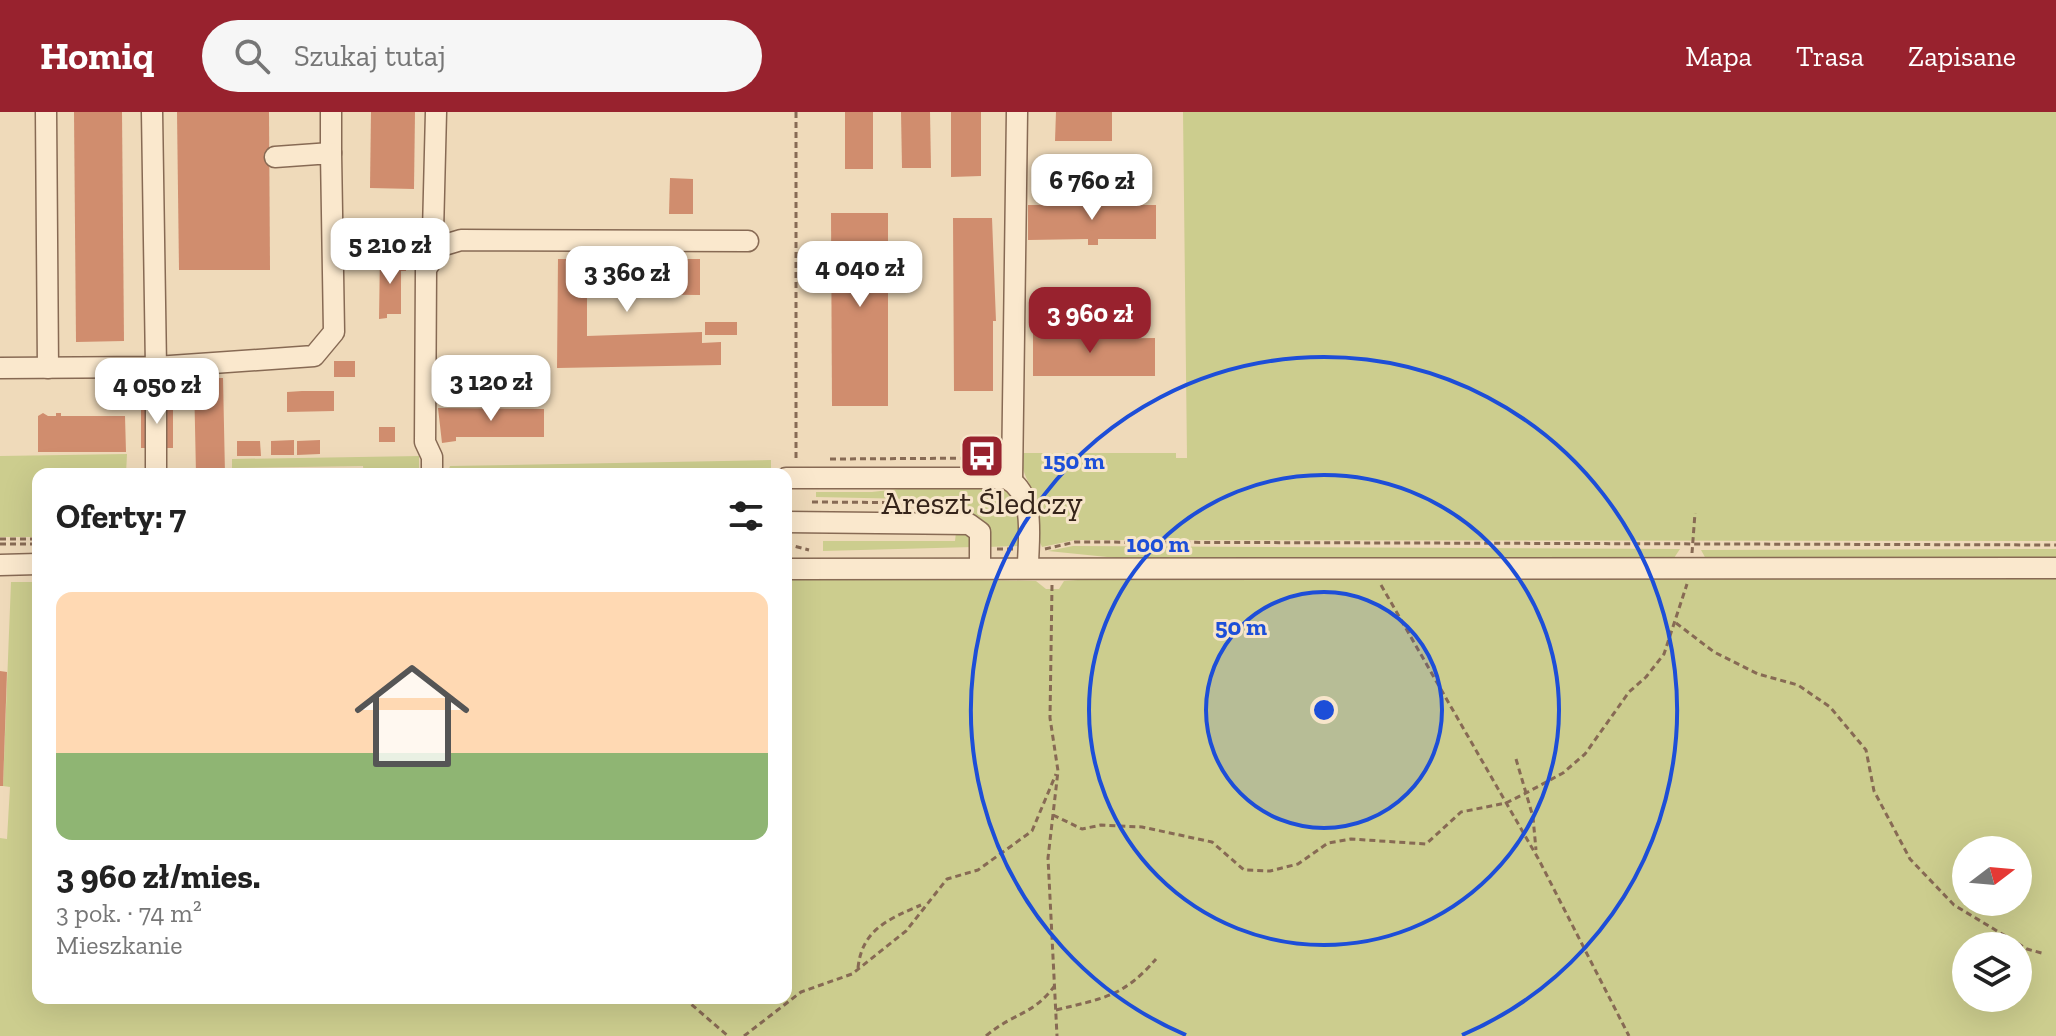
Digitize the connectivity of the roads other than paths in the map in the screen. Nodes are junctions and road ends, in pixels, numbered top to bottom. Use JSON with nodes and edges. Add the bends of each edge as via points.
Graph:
{"nodes":[{"id":1,"x":46,"y":112,"type":"edge"},
{"id":2,"x":152,"y":112,"type":"edge"},
{"id":3,"x":331,"y":112,"type":"edge"},
{"id":4,"x":436,"y":112,"type":"edge"},
{"id":5,"x":1017,"y":112,"type":"edge"},
{"id":6,"x":331,"y":153,"type":"junction"},
{"id":7,"x":275,"y":157,"type":"dead end"},
{"id":8,"x":748,"y":241,"type":"dead end"},
{"id":9,"x":441,"y":246,"type":"junction"},
{"id":10,"x":156,"y":367,"type":"junction"},
{"id":11,"x":0,"y":368,"type":"edge"},
{"id":12,"x":48,"y":368,"type":"junction"},
{"id":13,"x":156,"y":468,"type":"edge"},
{"id":14,"x":432,"y":468,"type":"edge"},
{"id":15,"x":792,"y":478,"type":"edge"},
{"id":16,"x":1012,"y":481,"type":"junction"},
{"id":17,"x":792,"y":522,"type":"edge"},
{"id":18,"x":984,"y":558,"type":"junction"},
{"id":19,"x":1022,"y":558,"type":"junction"},
{"id":20,"x":32,"y":564,"type":"edge"},
{"id":21,"x":0,"y":565,"type":"edge"},
{"id":22,"x":2056,"y":568,"type":"edge"},
{"id":23,"x":792,"y":569,"type":"edge"}],
"edges":[{"from":1,"to":12,"type":"street"},
{"from":2,"to":10,"type":"street"},
{"from":3,"to":6,"type":"street"},
{"from":4,"to":9,"type":"street","via":[[433,232]]},
{"from":5,"to":16,"type":"street"},
{"from":6,"to":7,"type":"street"},
{"from":6,"to":10,"type":"street","via":[[334,332],[314,356]]},
{"from":8,"to":9,"type":"street","via":[[461,240]]},
{"from":9,"to":14,"type":"street","via":[[426,269],[425,442]]},
{"from":10,"to":12,"type":"street"},
{"from":10,"to":13,"type":"street"},
{"from":11,"to":12,"type":"street"},
{"from":15,"to":16,"type":"street","via":[[990,476]]},
{"from":16,"to":19,"type":"street","via":[[1027,505]]},
{"from":17,"to":18,"type":"street","via":[[969,524],[980,532]]},
{"from":18,"to":19,"type":"street"},
{"from":18,"to":23,"type":"street"},
{"from":19,"to":22,"type":"street","via":[[1204,568]]},
{"from":20,"to":21,"type":"street"}]}
